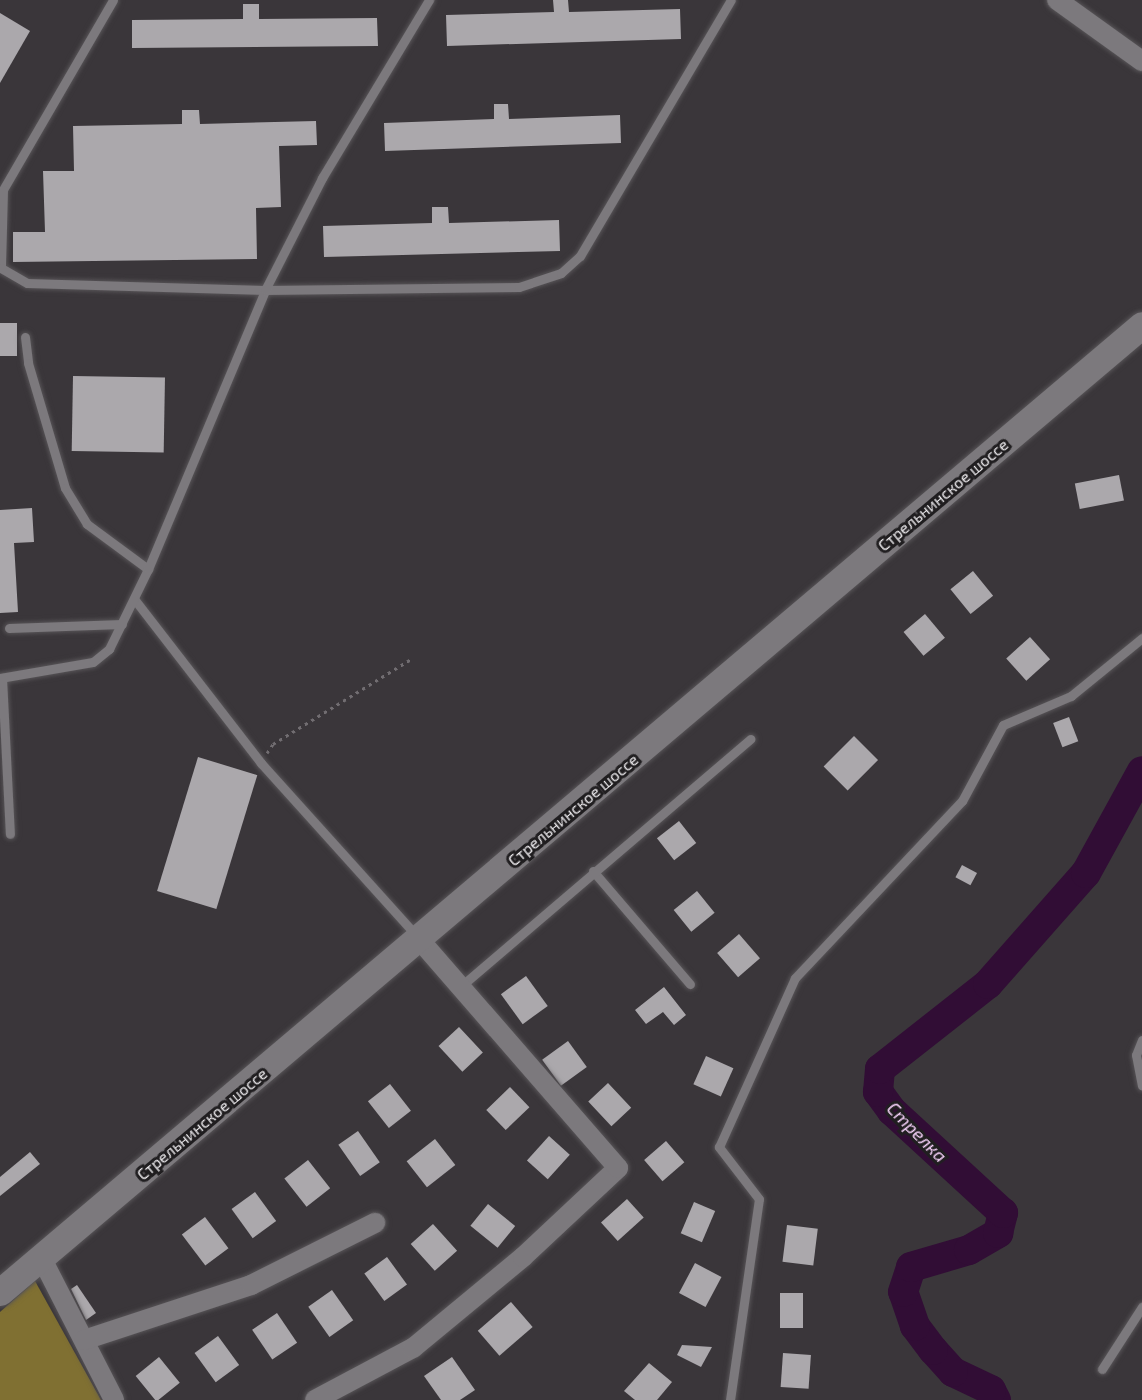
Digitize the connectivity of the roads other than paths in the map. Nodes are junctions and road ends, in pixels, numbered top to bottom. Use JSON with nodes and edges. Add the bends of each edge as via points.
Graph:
{"nodes":[{"id":1,"x":113,"y":0,"type":"edge"},
{"id":2,"x":429,"y":0,"type":"edge"},
{"id":3,"x":731,"y":0,"type":"edge"},
{"id":4,"x":1057,"y":0,"type":"edge"},
{"id":5,"x":1142,"y":61,"type":"edge"},
{"id":6,"x":265,"y":290,"type":"junction"},
{"id":7,"x":1142,"y":325,"type":"edge"},
{"id":8,"x":26,"y":337,"type":"dead end"},
{"id":9,"x":148,"y":569,"type":"junction"},
{"id":10,"x":135,"y":600,"type":"junction"},
{"id":11,"x":122,"y":624,"type":"junction"},
{"id":12,"x":9,"y":628,"type":"dead end"},
{"id":13,"x":1142,"y":638,"type":"edge"},
{"id":14,"x":1,"y":678,"type":"edge"},
{"id":15,"x":750,"y":739,"type":"dead end"},
{"id":16,"x":10,"y":834,"type":"dead end"},
{"id":17,"x":593,"y":871,"type":"junction"},
{"id":18,"x":420,"y":940,"type":"junction"},
{"id":19,"x":690,"y":984,"type":"dead end"},
{"id":20,"x":460,"y":987,"type":"junction"},
{"id":21,"x":1142,"y":1040,"type":"edge"},
{"id":22,"x":1142,"y":1085,"type":"edge"},
{"id":23,"x":375,"y":1223,"type":"dead end"},
{"id":24,"x":42,"y":1258,"type":"junction"},
{"id":25,"x":2,"y":1285,"type":"edge"},
{"id":26,"x":1142,"y":1308,"type":"edge"},
{"id":27,"x":84,"y":1340,"type":"junction"},
{"id":28,"x":1102,"y":1369,"type":"dead end"},
{"id":29,"x":114,"y":1400,"type":"edge"},
{"id":30,"x":315,"y":1400,"type":"edge"},
{"id":31,"x":730,"y":1400,"type":"edge"}],
"edges":[{"from":1,"to":6,"type":"lane","via":[[3,190],[1,268],[27,283]]},
{"from":2,"to":6,"type":"lane","via":[[322,178]]},
{"from":3,"to":6,"type":"lane","via":[[580,256],[561,273],[519,287]]},
{"from":4,"to":5,"type":"street"},
{"from":6,"to":9,"type":"lane"},
{"from":7,"to":18,"type":"main road","name":"Стрельнинское шоссе"},
{"from":8,"to":9,"type":"lane","via":[[28,363],[65,489],[87,524]]},
{"from":9,"to":10,"type":"lane"},
{"from":10,"to":11,"type":"lane"},
{"from":10,"to":18,"type":"lane","via":[[261,762]]},
{"from":11,"to":12,"type":"lane"},
{"from":11,"to":14,"type":"lane","via":[[109,649],[93,662]]},
{"from":13,"to":31,"type":"lane","via":[[1071,696],[1002,725],[962,801],[795,978],[719,1147],[759,1199]]},
{"from":14,"to":16,"type":"lane"},
{"from":15,"to":17,"type":"lane"},
{"from":17,"to":19,"type":"lane"},
{"from":17,"to":20,"type":"lane"},
{"from":18,"to":20,"type":"street"},
{"from":18,"to":24,"type":"main road","name":"Стрельнинское шоссе"},
{"from":20,"to":30,"type":"street","via":[[618,1168],[523,1257],[413,1348]]},
{"from":21,"to":22,"type":"lane","via":[[1136,1055]]},
{"from":23,"to":27,"type":"street","via":[[251,1285]]},
{"from":24,"to":25,"type":"main road","name":"Стрельнинское шоссе"},
{"from":24,"to":27,"type":"street"},
{"from":26,"to":28,"type":"lane"},
{"from":27,"to":29,"type":"street"}]}
